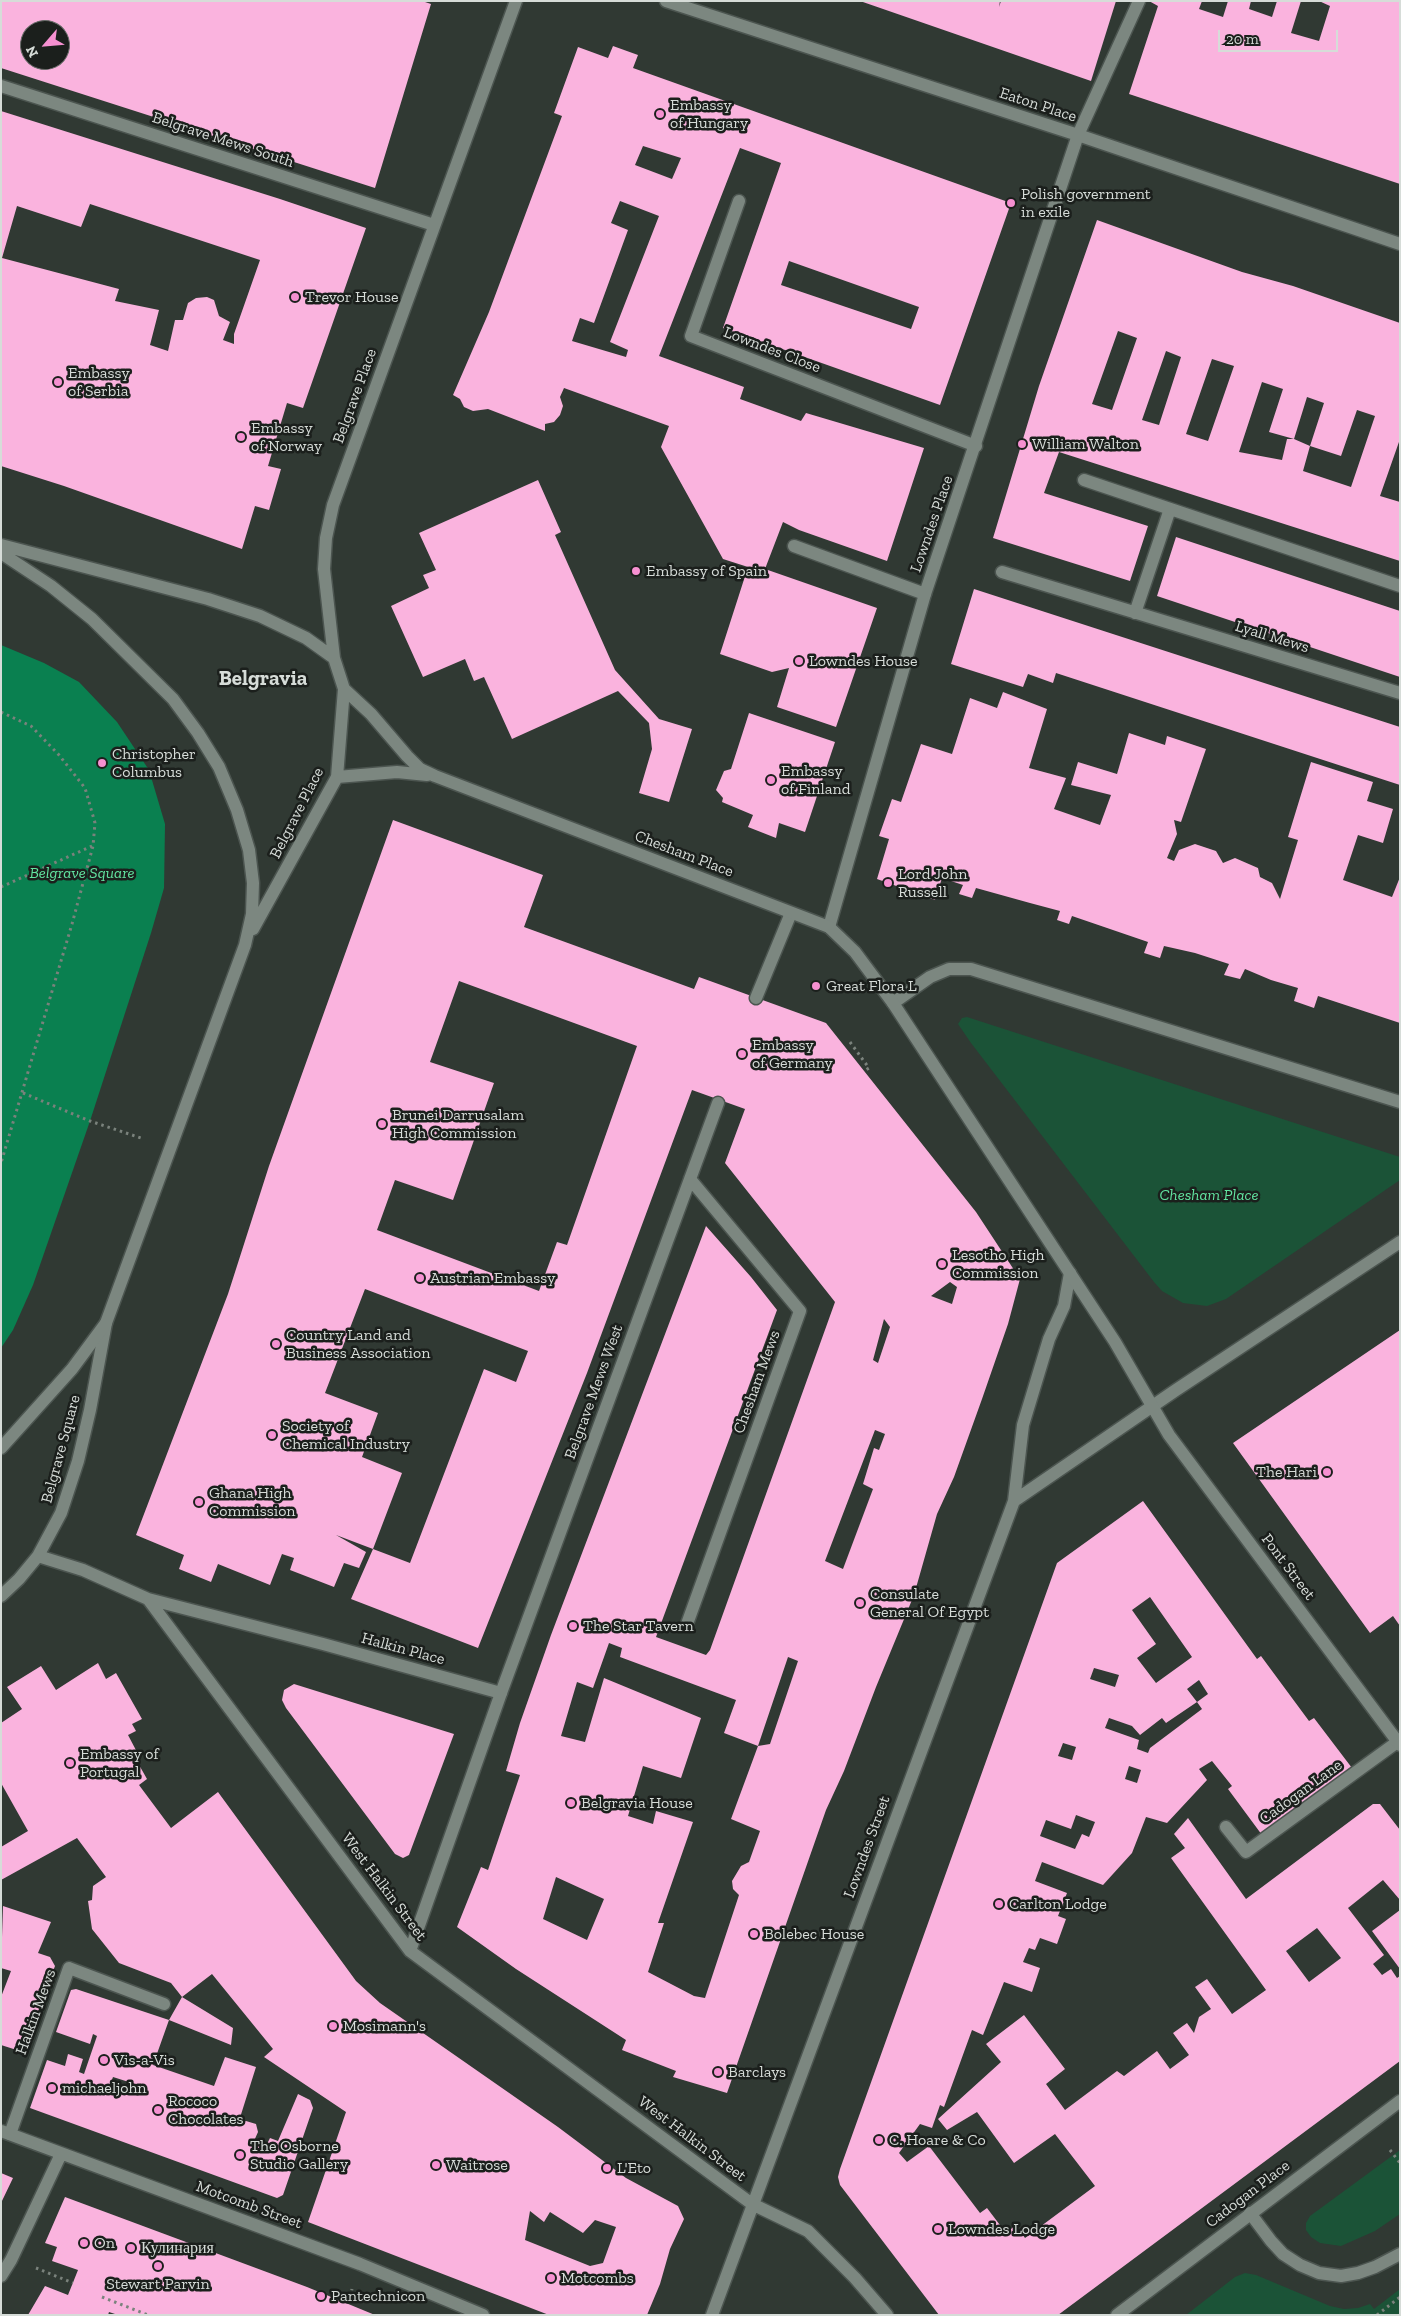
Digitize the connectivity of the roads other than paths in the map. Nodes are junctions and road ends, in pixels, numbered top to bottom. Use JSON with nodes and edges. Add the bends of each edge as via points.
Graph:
{"nodes":[{"id":1,"x":516,"y":1,"type":"edge"},
{"id":2,"x":666,"y":1,"type":"edge"},
{"id":3,"x":1139,"y":1,"type":"edge"},
{"id":4,"x":1,"y":86,"type":"edge"},
{"id":5,"x":1078,"y":135,"type":"junction"},
{"id":6,"x":739,"y":201,"type":"dead end"},
{"id":7,"x":434,"y":225,"type":"junction"},
{"id":8,"x":1400,"y":244,"type":"edge"},
{"id":9,"x":976,"y":446,"type":"junction"},
{"id":10,"x":1084,"y":480,"type":"dead end"},
{"id":11,"x":1170,"y":509,"type":"junction"},
{"id":12,"x":1,"y":545,"type":"edge"},
{"id":13,"x":794,"y":546,"type":"dead end"},
{"id":14,"x":1,"y":553,"type":"edge"},
{"id":15,"x":1002,"y":572,"type":"dead end"},
{"id":16,"x":1400,"y":586,"type":"edge"},
{"id":17,"x":925,"y":594,"type":"junction"},
{"id":18,"x":1135,"y":613,"type":"junction"},
{"id":19,"x":334,"y":658,"type":"junction"},
{"id":20,"x":344,"y":689,"type":"junction"},
{"id":21,"x":1400,"y":693,"type":"edge"},
{"id":22,"x":435,"y":776,"type":"junction"},
{"id":23,"x":337,"y":777,"type":"junction"},
{"id":24,"x":791,"y":913,"type":"junction"},
{"id":25,"x":829,"y":927,"type":"junction"},
{"id":26,"x":245,"y":945,"type":"junction"},
{"id":27,"x":756,"y":998,"type":"dead end"},
{"id":28,"x":893,"y":1004,"type":"junction"},
{"id":29,"x":1400,"y":1102,"type":"edge"},
{"id":30,"x":718,"y":1103,"type":"dead end"},
{"id":31,"x":690,"y":1179,"type":"junction"},
{"id":32,"x":1400,"y":1242,"type":"edge"},
{"id":33,"x":1070,"y":1273,"type":"junction"},
{"id":34,"x":106,"y":1323,"type":"junction"},
{"id":35,"x":1152,"y":1406,"type":"junction"},
{"id":36,"x":1,"y":1448,"type":"edge"},
{"id":37,"x":1014,"y":1501,"type":"junction"},
{"id":38,"x":38,"y":1556,"type":"junction"},
{"id":39,"x":1,"y":1596,"type":"edge"},
{"id":40,"x":148,"y":1599,"type":"junction"},
{"id":41,"x":687,"y":1624,"type":"dead end"},
{"id":42,"x":500,"y":1693,"type":"junction"},
{"id":43,"x":1399,"y":1742,"type":"edge"},
{"id":44,"x":1226,"y":1827,"type":"dead end"},
{"id":45,"x":410,"y":1950,"type":"junction"},
{"id":46,"x":164,"y":2004,"type":"dead end"},
{"id":47,"x":1400,"y":2101,"type":"edge"},
{"id":48,"x":6,"y":2132,"type":"edge"},
{"id":49,"x":61,"y":2154,"type":"junction"},
{"id":50,"x":752,"y":2204,"type":"junction"},
{"id":51,"x":1250,"y":2213,"type":"junction"},
{"id":52,"x":1400,"y":2254,"type":"edge"},
{"id":53,"x":1,"y":2276,"type":"edge"},
{"id":54,"x":483,"y":2315,"type":"edge"},
{"id":55,"x":712,"y":2315,"type":"edge"},
{"id":56,"x":887,"y":2315,"type":"edge"},
{"id":57,"x":1117,"y":2315,"type":"edge"}],
"edges":[{"from":1,"to":7,"type":"street","name":"Belgrave Place"},
{"from":2,"to":5,"type":"street","name":"Eaton Place"},
{"from":3,"to":5,"type":"street","name":"Lowndes Place"},
{"from":4,"to":7,"type":"street","name":"Belgrave Mews South"},
{"from":5,"to":8,"type":"street","name":"Eaton Place"},
{"from":5,"to":9,"type":"street","name":"Lowndes Place"},
{"from":6,"to":9,"type":"street","name":"Lowndes Close","via":[[691,336]]},
{"from":7,"to":19,"type":"street","name":"Belgrave Place","via":[[333,505],[324,569]]},
{"from":9,"to":17,"type":"street","name":"Lowndes Place"},
{"from":10,"to":11,"type":"street"},
{"from":11,"to":16,"type":"street"},
{"from":11,"to":18,"type":"street"},
{"from":12,"to":19,"type":"street","via":[[208,599],[260,616],[306,638]]},
{"from":13,"to":17,"type":"street"},
{"from":14,"to":26,"type":"street","via":[[51,586],[92,619],[173,699],[204,741],[219,766],[249,850],[252,914]]},
{"from":15,"to":18,"type":"street","name":"Lyall Mews"},
{"from":17,"to":25,"type":"street","name":"Lowndes Place"},
{"from":18,"to":21,"type":"street","name":"Lyall Mews"},
{"from":19,"to":20,"type":"street","name":"Belgrave Place"},
{"from":20,"to":22,"type":"street","name":"Chesham Place","via":[[372,714],[406,756],[420,769]]},
{"from":20,"to":23,"type":"street","name":"Belgrave Place"},
{"from":22,"to":23,"type":"street","name":"Chesham Place","via":[[397,772]]},
{"from":22,"to":24,"type":"street","name":"Chesham Place"},
{"from":23,"to":26,"type":"street","name":"Belgrave Place"},
{"from":24,"to":25,"type":"street","name":"Chesham Place"},
{"from":24,"to":27,"type":"street"},
{"from":25,"to":28,"type":"street","name":"Chesham Place","via":[[854,952]]},
{"from":26,"to":34,"type":"street","name":"Belgrave Square"},
{"from":28,"to":29,"type":"street","via":[[930,977],[948,969],[971,969]]},
{"from":28,"to":33,"type":"street","name":"Chesham Place"},
{"from":30,"to":31,"type":"street","name":"Belgrave Mews West"},
{"from":31,"to":41,"type":"street","name":"Chesham Mews","via":[[800,1311]]},
{"from":31,"to":42,"type":"street","name":"Belgrave Mews West"},
{"from":32,"to":35,"type":"street"},
{"from":33,"to":35,"type":"street","name":"Chesham Place"},
{"from":33,"to":37,"type":"street","via":[[1064,1306],[1049,1339],[1023,1425]]},
{"from":34,"to":36,"type":"street","name":"Belgrave Square","via":[[72,1369]]},
{"from":34,"to":38,"type":"street","name":"Belgrave Square","via":[[78,1461],[61,1513]]},
{"from":35,"to":37,"type":"street"},
{"from":35,"to":43,"type":"street","name":"Pont Street","via":[[1169,1435]]},
{"from":37,"to":50,"type":"street","name":"Lowndes Street"},
{"from":38,"to":39,"type":"street","name":"Belgrave Square"},
{"from":38,"to":40,"type":"street","name":"Halkin Place","via":[[79,1569]]},
{"from":40,"to":42,"type":"street","name":"Halkin Place"},
{"from":40,"to":45,"type":"street","name":"West Halkin Street"},
{"from":42,"to":45,"type":"street"},
{"from":43,"to":44,"type":"street","name":"Cadogan Lane","via":[[1246,1852]]},
{"from":45,"to":50,"type":"street","name":"West Halkin Street"},
{"from":46,"to":48,"type":"street","name":"Halkin Mews","via":[[69,1968]]},
{"from":47,"to":51,"type":"street","name":"Cadogan Place"},
{"from":48,"to":49,"type":"street","name":"Motcomb Street"},
{"from":49,"to":53,"type":"street","via":[[12,2260]]},
{"from":49,"to":54,"type":"street","name":"Motcomb Street","via":[[360,2264]]},
{"from":50,"to":55,"type":"street","name":"Lowndes Street"},
{"from":50,"to":56,"type":"street","via":[[808,2231]]},
{"from":51,"to":52,"type":"street","via":[[1283,2254],[1319,2273],[1341,2276],[1358,2273]]},
{"from":51,"to":57,"type":"street","name":"Cadogan Place"}]}
